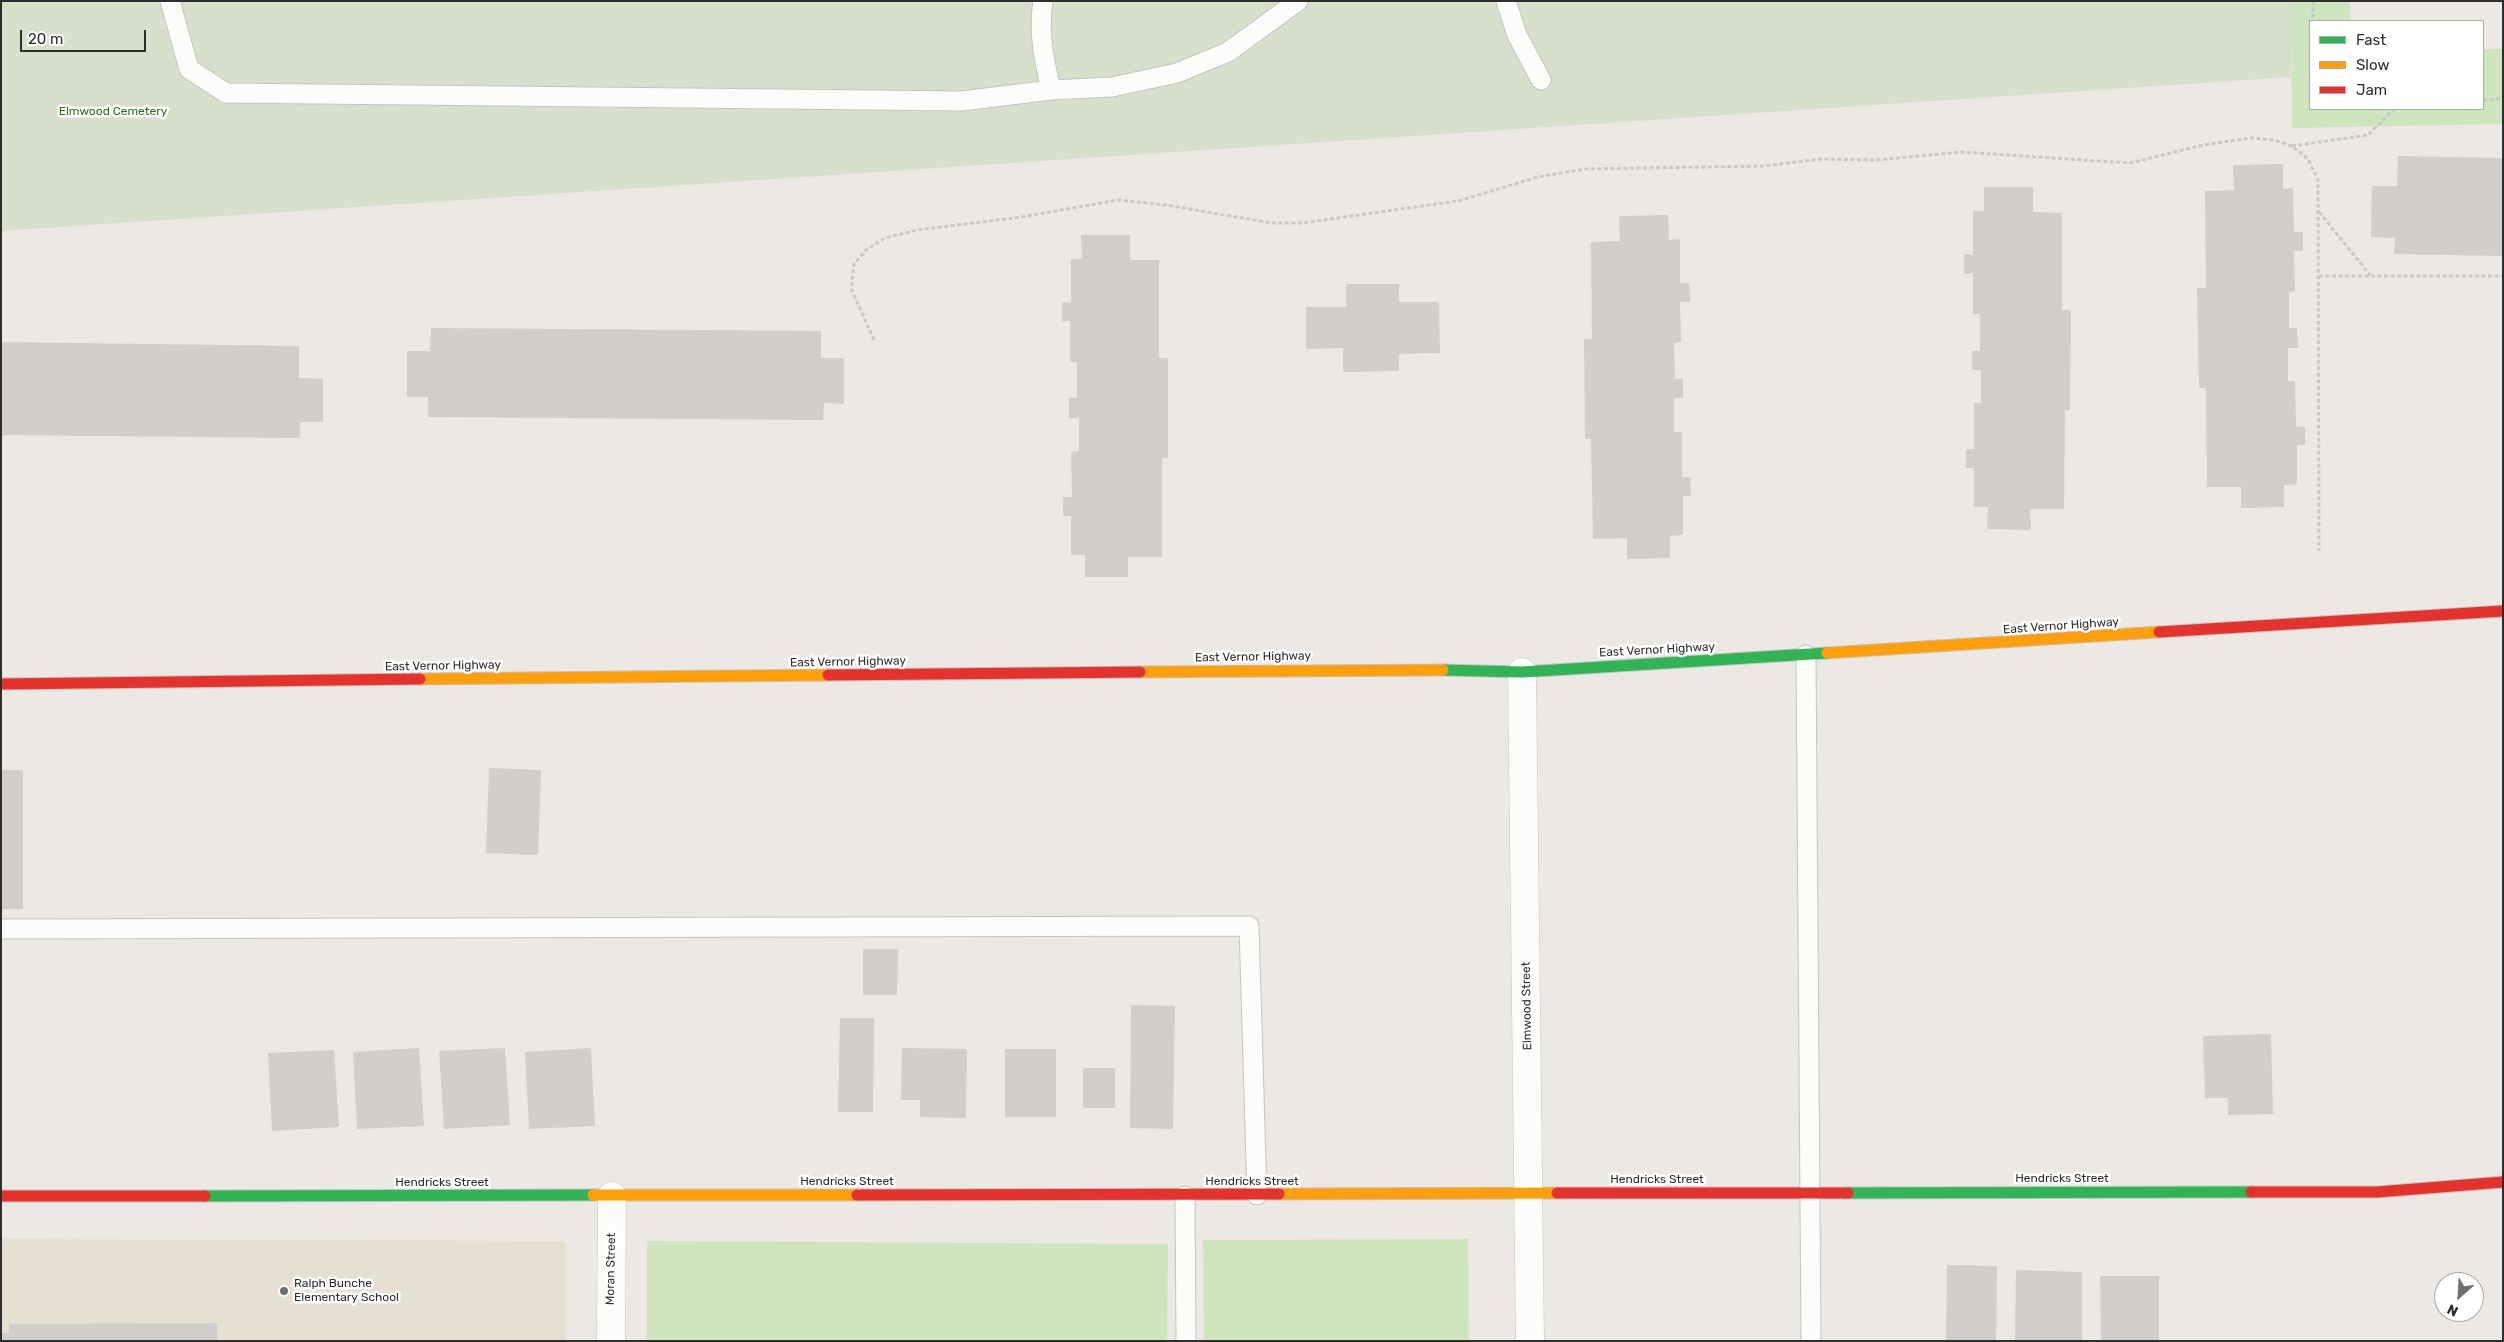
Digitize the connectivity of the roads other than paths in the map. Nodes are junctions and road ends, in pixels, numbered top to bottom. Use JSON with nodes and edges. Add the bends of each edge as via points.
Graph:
{"nodes":[{"id":1,"x":170,"y":1,"type":"edge"},
{"id":2,"x":1043,"y":1,"type":"edge"},
{"id":3,"x":1298,"y":1,"type":"edge"},
{"id":4,"x":1506,"y":1,"type":"edge"},
{"id":5,"x":1541,"y":80,"type":"dead end"},
{"id":6,"x":1050,"y":90,"type":"junction"},
{"id":7,"x":2503,"y":611,"type":"edge"},
{"id":8,"x":1806,"y":655,"type":"junction"},
{"id":9,"x":1522,"y":672,"type":"junction"},
{"id":10,"x":1,"y":684,"type":"edge"},
{"id":11,"x":1,"y":929,"type":"edge"},
{"id":12,"x":2503,"y":1182,"type":"edge"},
{"id":13,"x":1810,"y":1194,"type":"junction"},
{"id":14,"x":1530,"y":1195,"type":"junction"},
{"id":15,"x":1,"y":1196,"type":"edge"},
{"id":16,"x":612,"y":1196,"type":"junction"},
{"id":17,"x":1185,"y":1196,"type":"junction"},
{"id":18,"x":1257,"y":1196,"type":"junction"},
{"id":19,"x":611,"y":1341,"type":"edge"},
{"id":20,"x":1186,"y":1341,"type":"edge"},
{"id":21,"x":1530,"y":1341,"type":"edge"},
{"id":22,"x":1811,"y":1341,"type":"edge"}],
"edges":[{"from":1,"to":6,"type":"lane","via":[[189,69],[226,93],[962,101]]},
{"from":2,"to":6,"type":"lane","via":[[1041,45]]},
{"from":3,"to":6,"type":"lane","via":[[1248,40],[1204,63],[1168,75],[1112,87]]},
{"from":4,"to":5,"type":"lane","via":[[1517,35]]},
{"from":7,"to":8,"type":"street","name":"East Vernor Highway"},
{"from":8,"to":9,"type":"street","name":"East Vernor Highway"},
{"from":8,"to":13,"type":"lane"},
{"from":9,"to":10,"type":"street","name":"East Vernor Highway","via":[[1371,669]]},
{"from":9,"to":14,"type":"street","name":"Elmwood Street"},
{"from":11,"to":18,"type":"lane","via":[[1249,926]]},
{"from":12,"to":13,"type":"street","name":"Hendricks Street","via":[[2377,1192]]},
{"from":13,"to":14,"type":"street","name":"Hendricks Street"},
{"from":13,"to":22,"type":"lane"},
{"from":14,"to":18,"type":"street","name":"Hendricks Street"},
{"from":14,"to":21,"type":"street","name":"Elmwood Street"},
{"from":15,"to":16,"type":"street","name":"Hendricks Street"},
{"from":16,"to":17,"type":"street","name":"Hendricks Street"},
{"from":16,"to":19,"type":"street","name":"Moran Street"},
{"from":17,"to":18,"type":"street","name":"Hendricks Street"},
{"from":17,"to":20,"type":"lane"}]}
